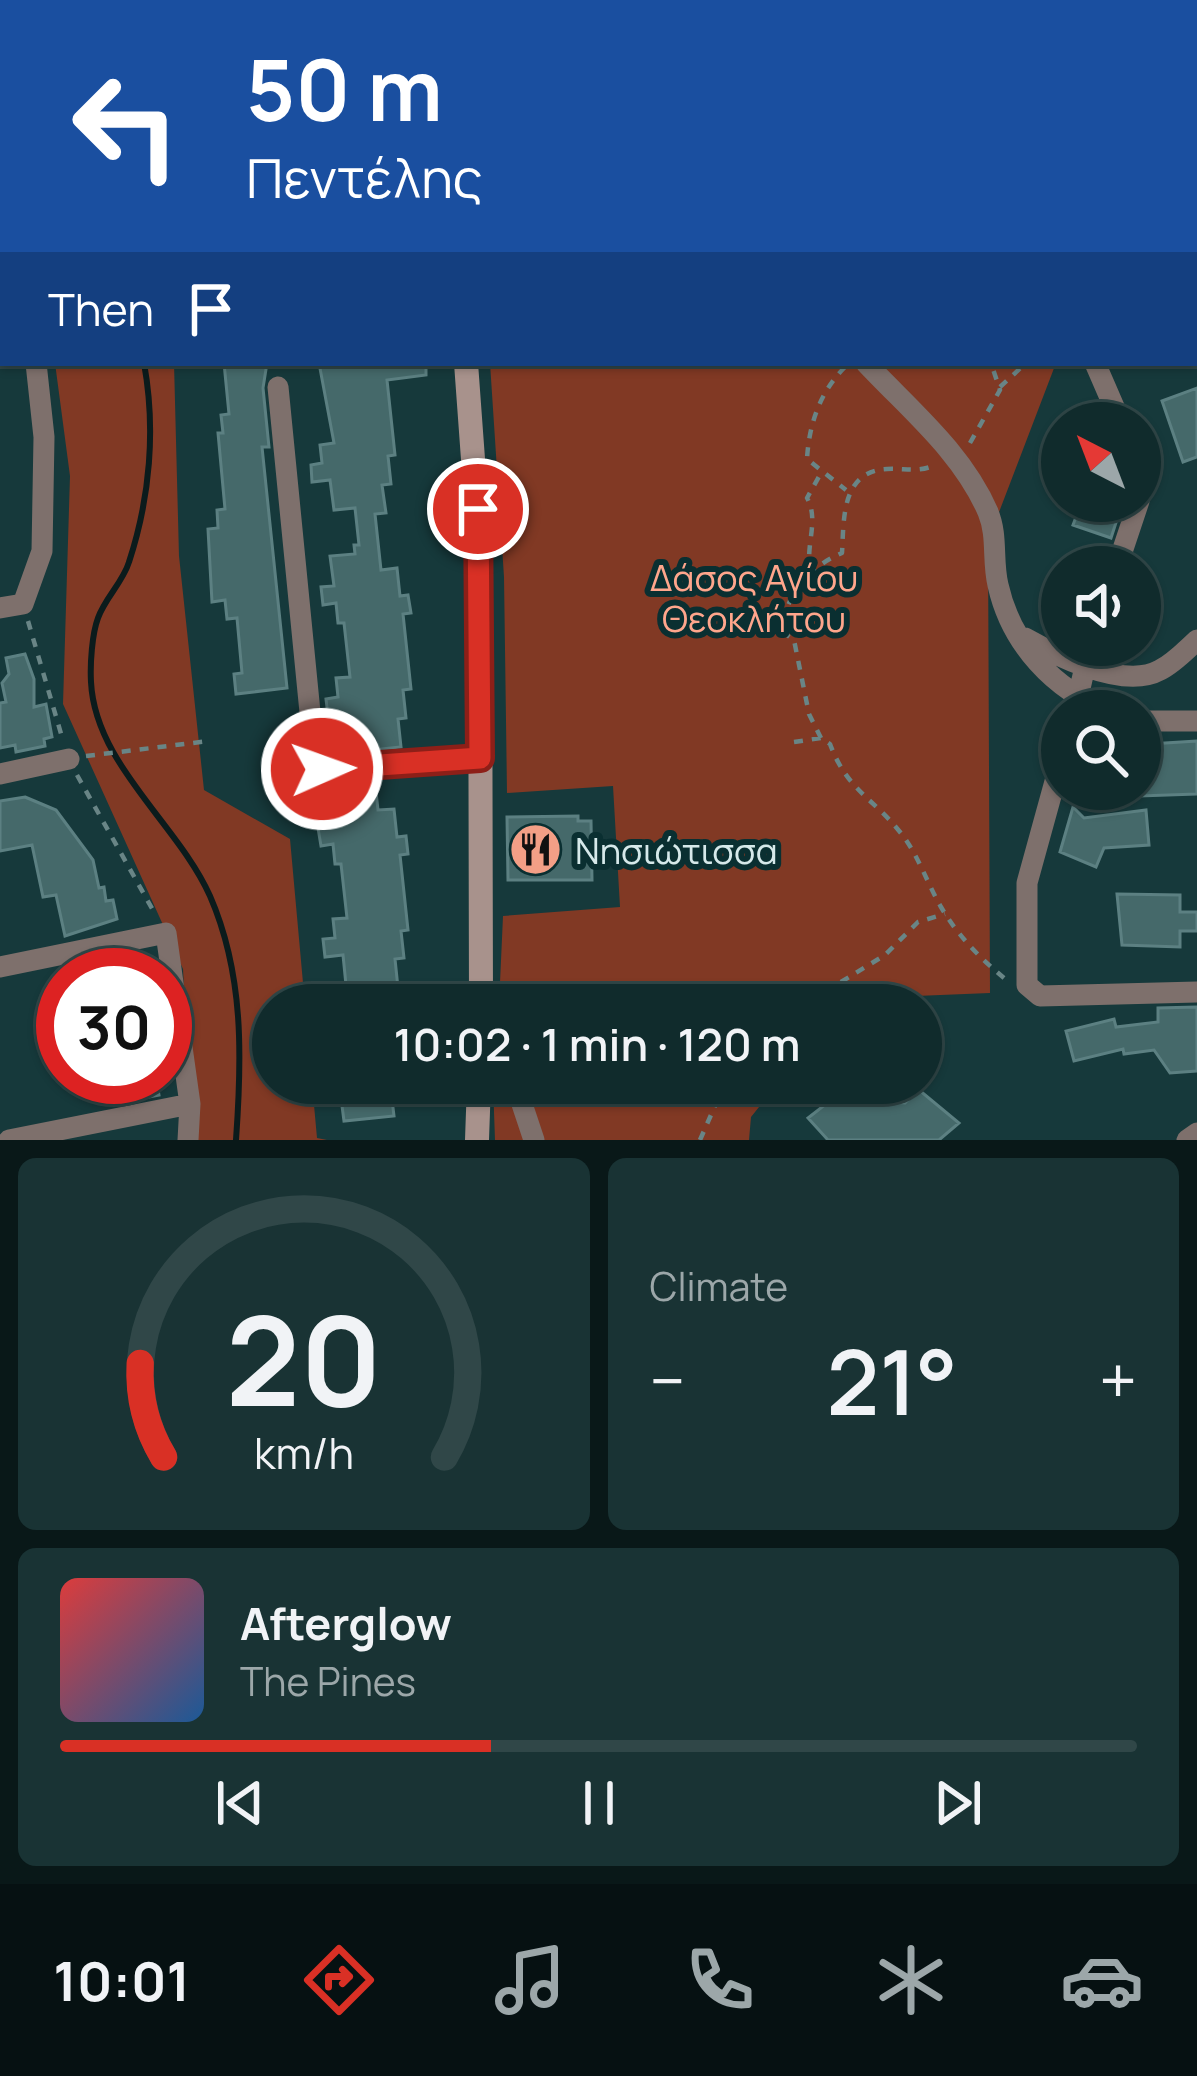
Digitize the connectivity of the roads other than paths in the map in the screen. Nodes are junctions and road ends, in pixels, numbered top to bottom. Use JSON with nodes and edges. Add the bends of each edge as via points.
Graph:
{"nodes":[{"id":1,"x":36,"y":366,"type":"edge"},
{"id":2,"x":466,"y":366,"type":"edge"},
{"id":3,"x":869,"y":366,"type":"edge"},
{"id":4,"x":1096,"y":366,"type":"edge"},
{"id":5,"x":278,"y":387,"type":"dead end"},
{"id":6,"x":1112,"y":402,"type":"edge"},
{"id":7,"x":0,"y":608,"type":"edge"},
{"id":8,"x":1018,"y":634,"type":"junction"},
{"id":9,"x":1197,"y":640,"type":"edge"},
{"id":10,"x":1041,"y":641,"type":"edge"},
{"id":11,"x":1115,"y":666,"type":"edge"},
{"id":12,"x":1063,"y":690,"type":"edge"},
{"id":13,"x":1161,"y":721,"type":"edge"},
{"id":14,"x":1197,"y":721,"type":"edge"},
{"id":15,"x":480,"y":758,"type":"junction"},
{"id":16,"x":69,"y":759,"type":"dead end"},
{"id":17,"x":0,"y":774,"type":"edge"},
{"id":18,"x":1047,"y":810,"type":"edge"},
{"id":19,"x":98,"y":948,"type":"edge"},
{"id":20,"x":168,"y":948,"type":"edge"},
{"id":21,"x":36,"y":961,"type":"edge"},
{"id":22,"x":0,"y":968,"type":"edge"},
{"id":23,"x":481,"y":984,"type":"edge"},
{"id":24,"x":1197,"y":992,"type":"edge"},
{"id":25,"x":190,"y":1104,"type":"joint"},
{"id":26,"x":479,"y":1104,"type":"edge"},
{"id":27,"x":522,"y":1104,"type":"edge"},
{"id":28,"x":1197,"y":1133,"type":"edge"},
{"id":29,"x":9,"y":1140,"type":"edge"},
{"id":30,"x":188,"y":1140,"type":"edge"},
{"id":31,"x":478,"y":1140,"type":"edge"},
{"id":32,"x":534,"y":1140,"type":"edge"},
{"id":33,"x":1186,"y":1140,"type":"edge"}],
"edges":[{"from":1,"to":7,"type":"street","via":[[42,551],[23,604]]},
{"from":2,"to":15,"type":"main road","via":[[480,555]]},
{"from":3,"to":8,"type":"street","via":[[954,456],[988,512],[998,587]]},
{"from":4,"to":6,"type":"street"},
{"from":5,"to":15,"type":"street","via":[[315,764],[335,772]]},
{"from":8,"to":10,"type":"street"},
{"from":8,"to":12,"type":"street"},
{"from":9,"to":11,"type":"street","via":[[1144,676]]},
{"from":13,"to":14,"type":"street"},
{"from":15,"to":23,"type":"main road"},
{"from":16,"to":17,"type":"street"},
{"from":18,"to":24,"type":"street","via":[[1027,884],[1030,988],[1040,996]]},
{"from":19,"to":20,"type":"street","via":[[166,934]]},
{"from":21,"to":22,"type":"street"},
{"from":25,"to":29,"type":"street"},
{"from":25,"to":30,"type":"street"},
{"from":26,"to":31,"type":"main road"},
{"from":27,"to":32,"type":"street"},
{"from":28,"to":33,"type":"street"}]}
